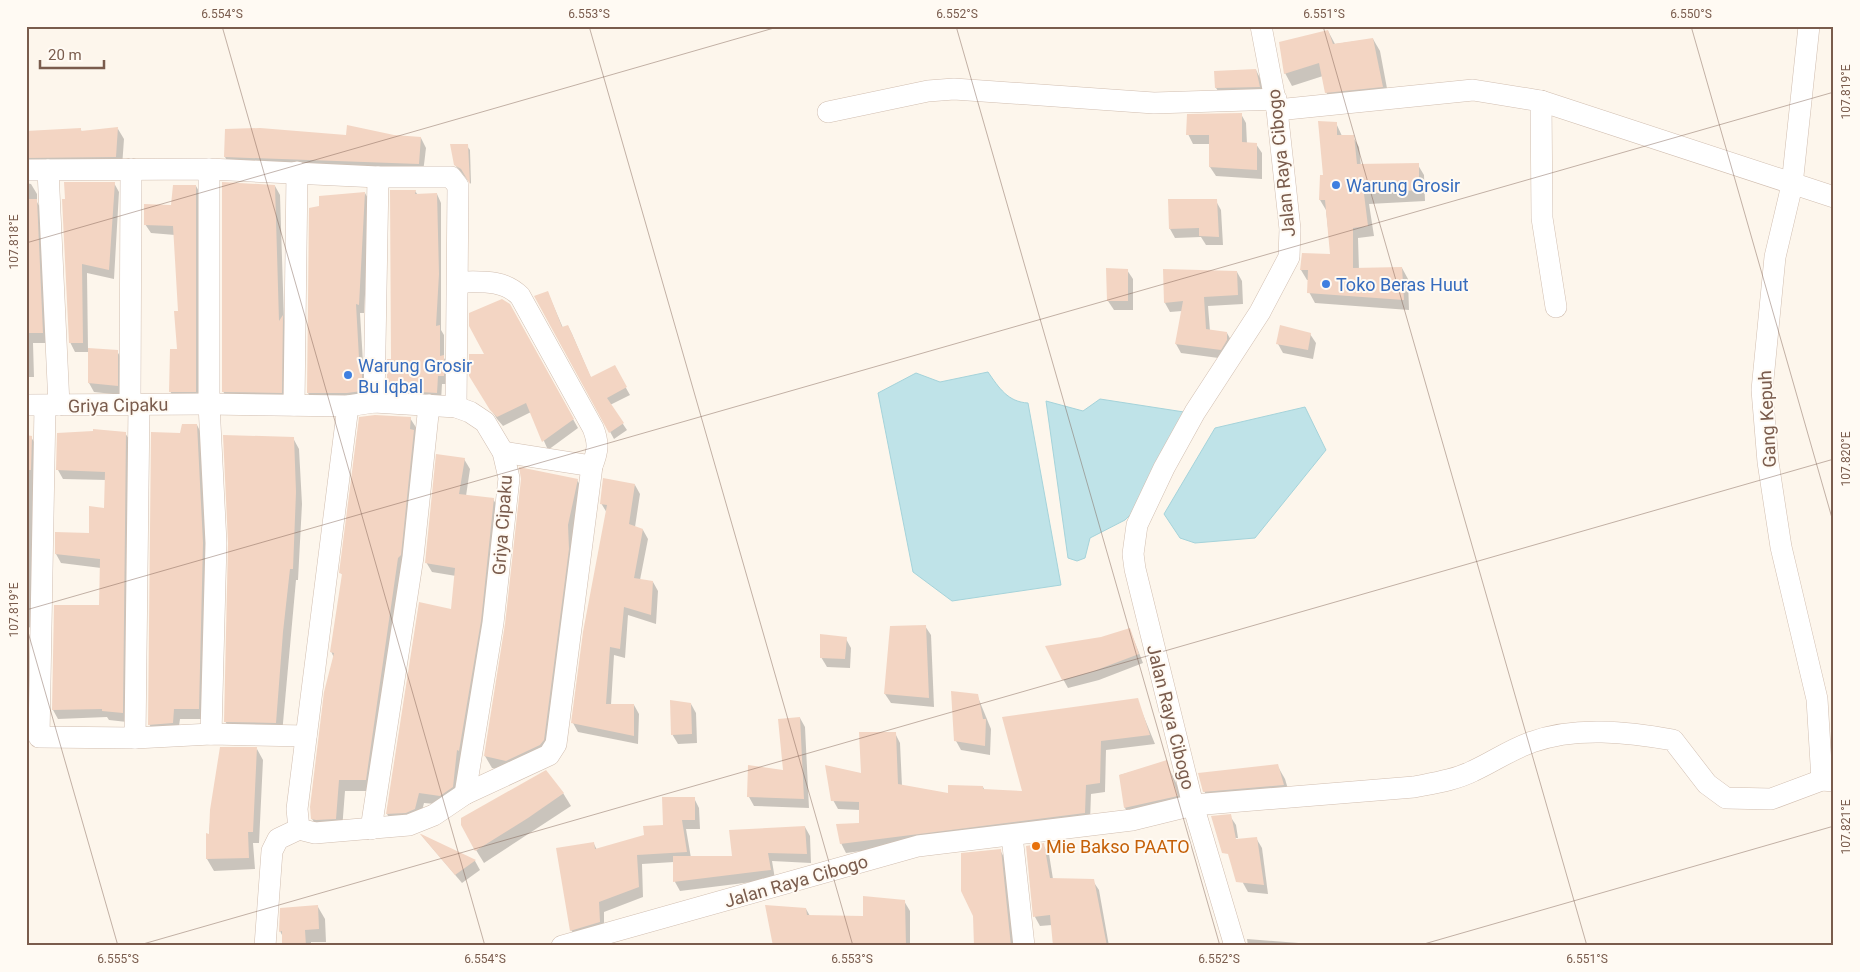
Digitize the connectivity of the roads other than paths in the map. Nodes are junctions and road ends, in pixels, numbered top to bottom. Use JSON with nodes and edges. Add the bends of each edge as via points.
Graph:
{"nodes":[{"id":1,"x":1262,"y":26,"type":"edge"},
{"id":2,"x":1809,"y":26,"type":"edge"},
{"id":3,"x":1541,"y":101,"type":"junction"},
{"id":4,"x":1277,"y":105,"type":"junction"},
{"id":5,"x":828,"y":112,"type":"dead end"},
{"id":6,"x":131,"y":169,"type":"junction"},
{"id":7,"x":209,"y":169,"type":"junction"},
{"id":8,"x":26,"y":170,"type":"edge"},
{"id":9,"x":48,"y":170,"type":"junction"},
{"id":10,"x":296,"y":172,"type":"junction"},
{"id":11,"x":378,"y":177,"type":"junction"},
{"id":12,"x":1792,"y":185,"type":"junction"},
{"id":13,"x":1834,"y":197,"type":"edge"},
{"id":14,"x":458,"y":282,"type":"junction"},
{"id":15,"x":1556,"y":307,"type":"dead end"},
{"id":16,"x":374,"y":402,"type":"junction"},
{"id":17,"x":209,"y":404,"type":"junction"},
{"id":18,"x":134,"y":405,"type":"junction"},
{"id":19,"x":294,"y":405,"type":"junction"},
{"id":20,"x":429,"y":405,"type":"junction"},
{"id":21,"x":43,"y":406,"type":"edge"},
{"id":22,"x":348,"y":406,"type":"junction"},
{"id":23,"x":456,"y":407,"type":"junction"},
{"id":24,"x":503,"y":452,"type":"junction"},
{"id":25,"x":592,"y":466,"type":"junction"},
{"id":26,"x":211,"y":734,"type":"junction"},
{"id":27,"x":306,"y":736,"type":"junction"},
{"id":28,"x":33,"y":737,"type":"edge"},
{"id":29,"x":135,"y":738,"type":"junction"},
{"id":30,"x":1828,"y":781,"type":"edge"},
{"id":31,"x":465,"y":794,"type":"junction"},
{"id":32,"x":1193,"y":805,"type":"junction"},
{"id":33,"x":299,"y":829,"type":"junction"},
{"id":34,"x":371,"y":829,"type":"junction"},
{"id":35,"x":1012,"y":836,"type":"junction"},
{"id":36,"x":265,"y":946,"type":"edge"},
{"id":37,"x":562,"y":946,"type":"edge"},
{"id":38,"x":1024,"y":946,"type":"edge"},
{"id":39,"x":1235,"y":946,"type":"edge"}],
"edges":[{"from":1,"to":4,"type":"street","name":"Jalan Raya Cibogo"},
{"from":2,"to":12,"type":"street","name":"Gang Kepuh"},
{"from":3,"to":4,"type":"street","via":[[1472,90]]},
{"from":3,"to":12,"type":"street"},
{"from":3,"to":15,"type":"street","via":[[1542,218]]},
{"from":4,"to":5,"type":"street","via":[[1154,104],[954,89],[928,91]]},
{"from":4,"to":32,"type":"street","name":"Jalan Raya Cibogo","via":[[1290,229],[1289,258],[1260,312],[1186,428],[1164,468],[1134,538],[1135,569]]},
{"from":6,"to":7,"type":"street"},
{"from":6,"to":9,"type":"street"},
{"from":6,"to":18,"type":"street"},
{"from":7,"to":10,"type":"street"},
{"from":7,"to":17,"type":"street"},
{"from":8,"to":9,"type":"street"},
{"from":9,"to":21,"type":"street"},
{"from":10,"to":11,"type":"street"},
{"from":10,"to":19,"type":"street"},
{"from":11,"to":14,"type":"street","via":[[452,177],[458,183]]},
{"from":11,"to":16,"type":"street"},
{"from":12,"to":13,"type":"street"},
{"from":12,"to":30,"type":"street","name":"Gang Kepuh","via":[[1775,257],[1762,390],[1768,462],[1781,547],[1817,699]]},
{"from":14,"to":23,"type":"street"},
{"from":14,"to":25,"type":"street","via":[[500,283],[520,296],[594,428],[598,449]]},
{"from":16,"to":20,"type":"street","name":"Griya Cipaku"},
{"from":16,"to":22,"type":"street","name":"Griya Cipaku"},
{"from":17,"to":18,"type":"street","name":"Griya Cipaku"},
{"from":17,"to":19,"type":"street","name":"Griya Cipaku"},
{"from":17,"to":26,"type":"street","via":[[216,543]]},
{"from":18,"to":21,"type":"street","name":"Griya Cipaku"},
{"from":18,"to":29,"type":"street"},
{"from":19,"to":22,"type":"street","name":"Griya Cipaku"},
{"from":20,"to":23,"type":"street","name":"Griya Cipaku"},
{"from":20,"to":34,"type":"street","via":[[413,556]]},
{"from":21,"to":28,"type":"street"},
{"from":22,"to":27,"type":"street"},
{"from":23,"to":24,"type":"street","name":"Griya Cipaku","via":[[484,422]]},
{"from":24,"to":25,"type":"street"},
{"from":24,"to":31,"type":"street","name":"Griya Cipaku","via":[[509,478],[507,504],[493,623]]},
{"from":25,"to":31,"type":"street","via":[[556,744],[549,755]]},
{"from":26,"to":27,"type":"street"},
{"from":26,"to":29,"type":"street"},
{"from":27,"to":33,"type":"street","via":[[297,809]]},
{"from":28,"to":29,"type":"street"},
{"from":30,"to":32,"type":"street","via":[[1771,799],[1726,798],[1707,784],[1673,740],[1633,733],[1580,733],[1530,742],[1472,771],[1441,782]]},
{"from":31,"to":34,"type":"street","via":[[434,815],[409,826]]},
{"from":32,"to":35,"type":"street","name":"Jalan Raya Cibogo","via":[[1132,820]]},
{"from":32,"to":39,"type":"street"},
{"from":33,"to":34,"type":"street","via":[[315,833]]},
{"from":33,"to":36,"type":"street","via":[[278,839],[272,852]]},
{"from":35,"to":37,"type":"street","name":"Jalan Raya Cibogo","via":[[918,846]]},
{"from":35,"to":38,"type":"street"}]}
